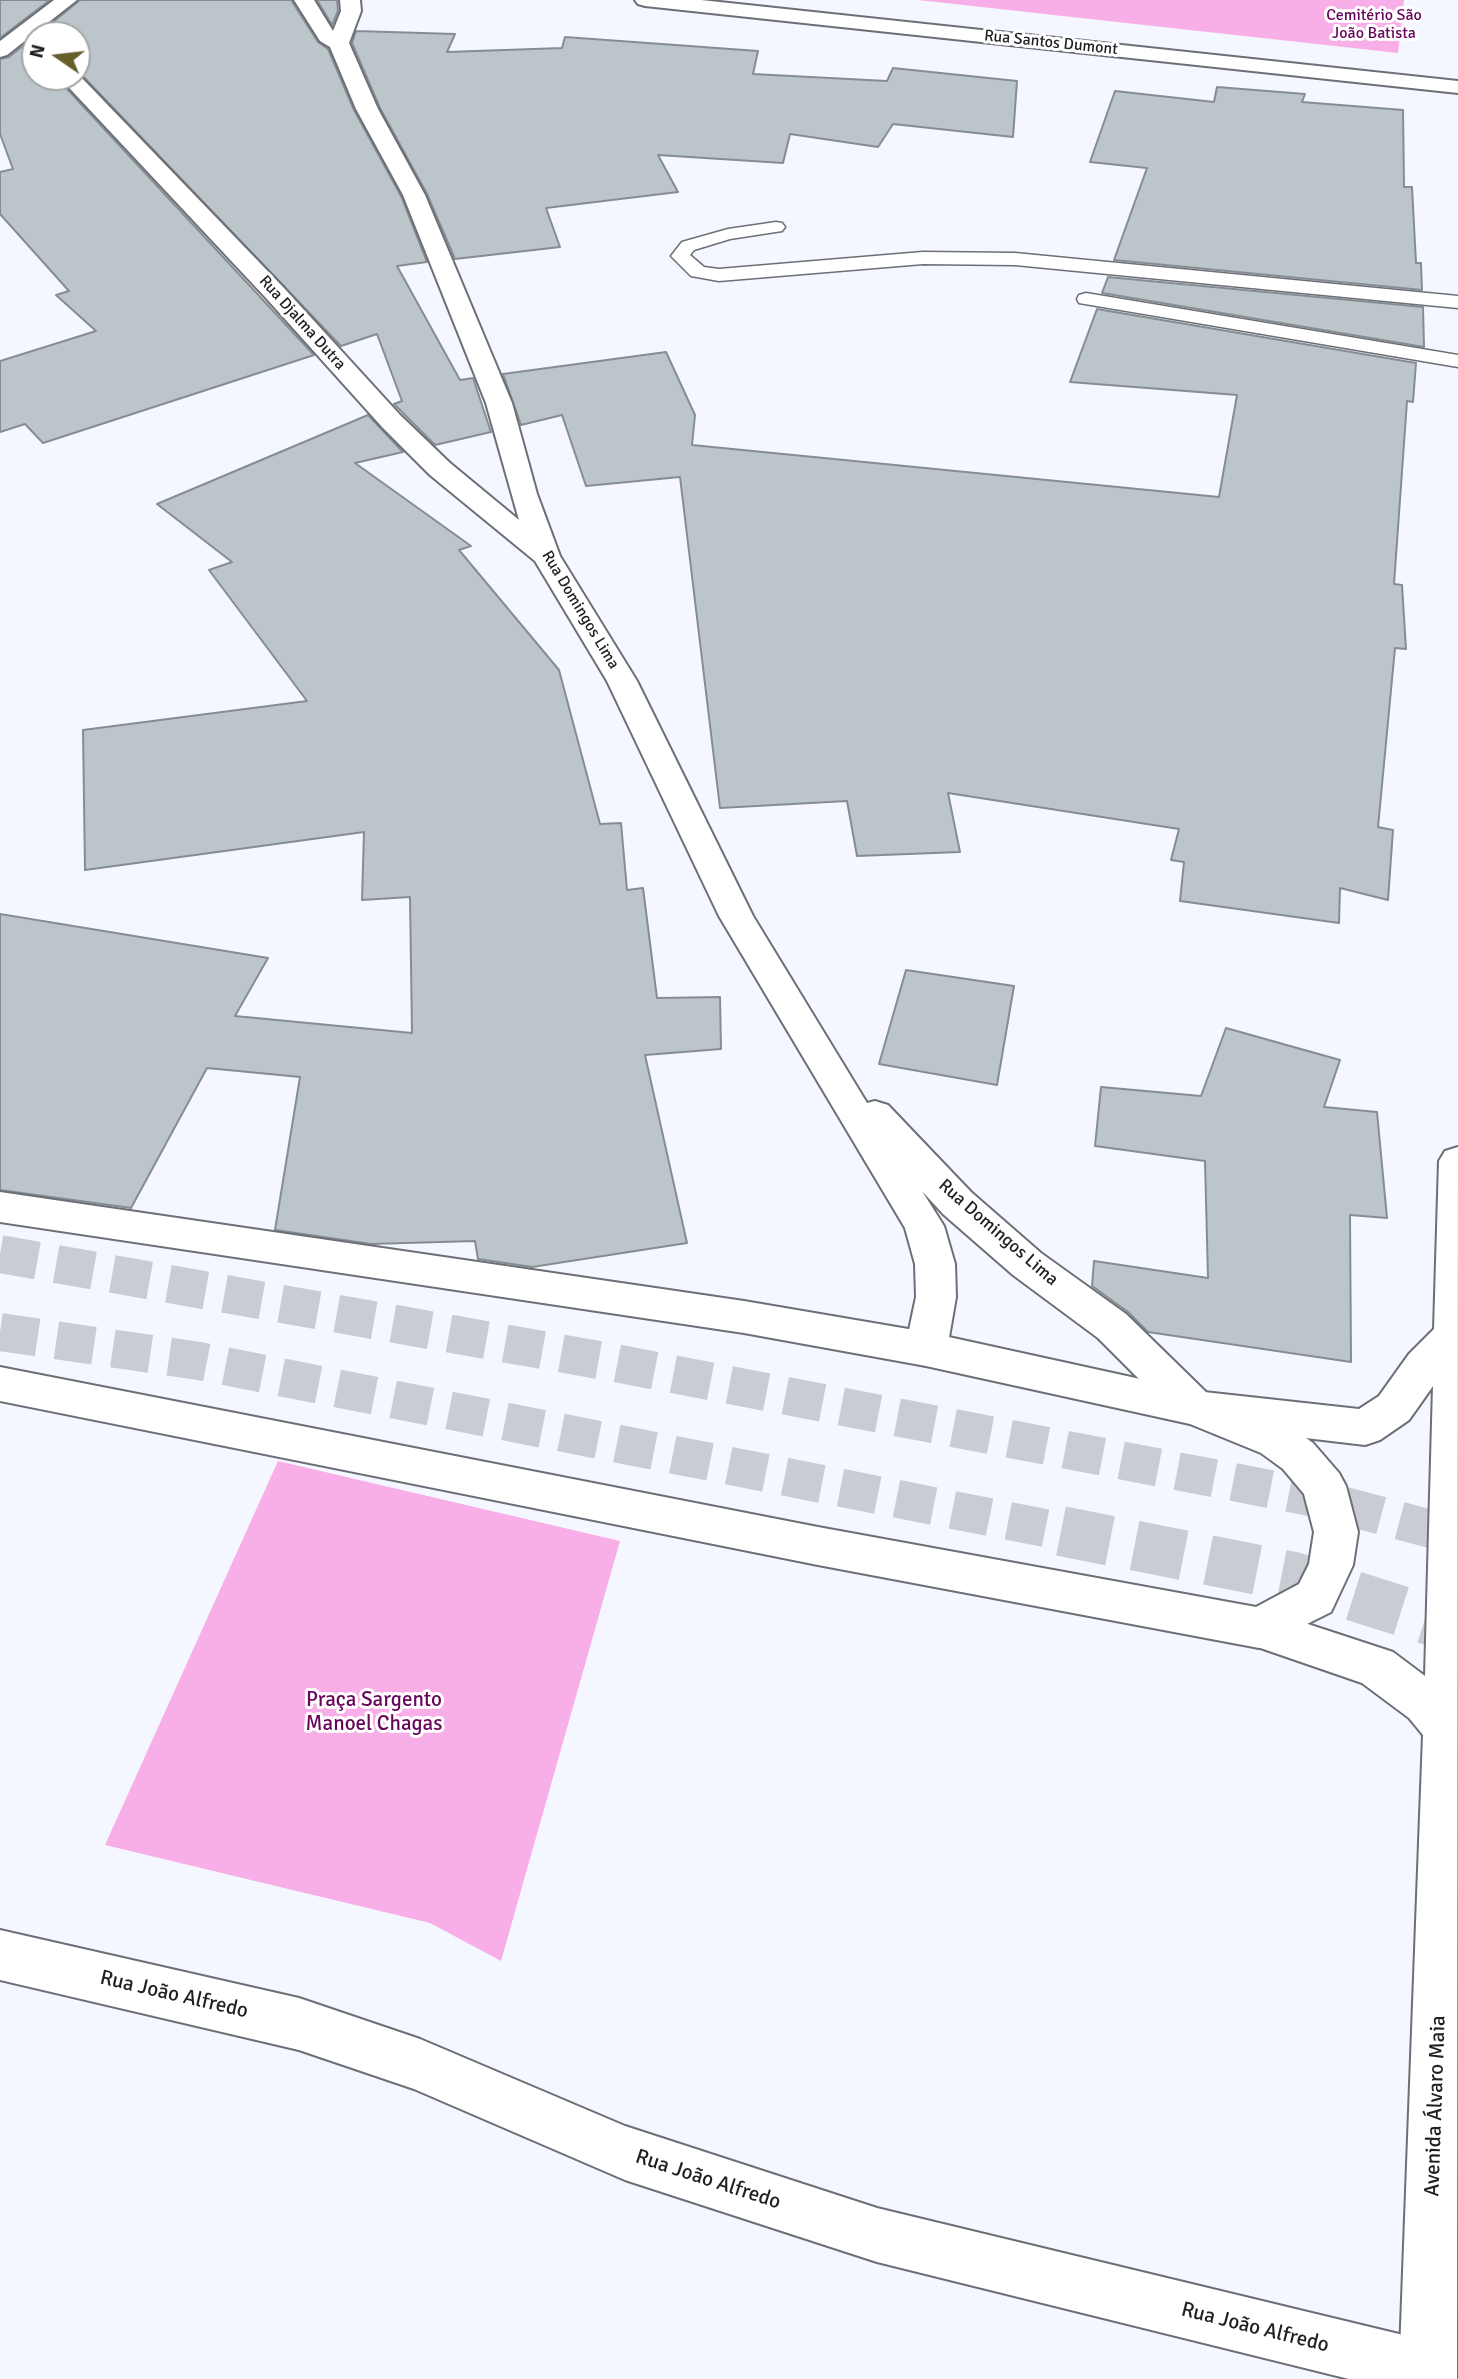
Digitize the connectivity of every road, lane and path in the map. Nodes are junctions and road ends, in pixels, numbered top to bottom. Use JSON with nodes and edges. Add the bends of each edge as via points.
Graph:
{"nodes":[{"id":1,"x":67,"y":0,"type":"edge"},
{"id":2,"x":304,"y":0,"type":"edge"},
{"id":3,"x":351,"y":0,"type":"edge"},
{"id":4,"x":645,"y":0,"type":"edge"},
{"id":5,"x":340,"y":43,"type":"junction"},
{"id":6,"x":0,"y":50,"type":"edge"},
{"id":7,"x":21,"y":52,"type":"edge"},
{"id":8,"x":1458,"y":87,"type":"edge"},
{"id":9,"x":83,"y":91,"type":"edge"},
{"id":10,"x":776,"y":227,"type":"dead end"},
{"id":11,"x":1086,"y":299,"type":"dead end"},
{"id":12,"x":1458,"y":302,"type":"edge"},
{"id":13,"x":1458,"y":361,"type":"edge"},
{"id":14,"x":546,"y":556,"type":"junction"},
{"id":15,"x":812,"y":1045,"type":"junction"},
{"id":16,"x":1458,"y":1161,"type":"edge"},
{"id":17,"x":0,"y":1207,"type":"edge"},
{"id":18,"x":1453,"y":1336,"type":"junction"},
{"id":19,"x":926,"y":1349,"type":"junction"},
{"id":20,"x":0,"y":1384,"type":"edge"},
{"id":21,"x":1195,"y":1408,"type":"junction"},
{"id":22,"x":1259,"y":1628,"type":"junction"},
{"id":23,"x":1447,"y":1728,"type":"junction"},
{"id":24,"x":0,"y":1955,"type":"edge"},
{"id":25,"x":1428,"y":2375,"type":"edge"}],
"edges":[{"from":1,"to":6,"type":"street"},
{"from":2,"to":5,"type":"street","name":"Rua Domingos Lima","via":[[327,37]]},
{"from":3,"to":5,"type":"street"},
{"from":4,"to":8,"type":"street","name":"Rua Santos Dumont"},
{"from":5,"to":14,"type":"street","name":"Rua Domingos Lima","via":[[367,109],[414,195],[499,403],[523,494]]},
{"from":6,"to":7,"type":"street"},
{"from":9,"to":14,"type":"street","name":"Rua Djalma Dutra","via":[[391,421],[440,469]]},
{"from":10,"to":12,"type":"lane","via":[[688,246],[680,256],[698,272],[719,275],[923,258],[1015,259]]},
{"from":11,"to":13,"type":"lane"},
{"from":14,"to":15,"type":"street","name":"Rua Domingos Lima","via":[[622,681],[736,916]]},
{"from":15,"to":19,"type":"street","name":"Rua Domingos Lima","via":[[925,1226],[935,1264],[936,1297]]},
{"from":15,"to":21,"type":"street","name":"Rua Domingos Lima","via":[[957,1203],[1027,1264],[1112,1326]]},
{"from":16,"to":18,"type":"street","name":"Avenida Álvaro Maia"},
{"from":17,"to":19,"type":"street","via":[[744,1317]]},
{"from":18,"to":21,"type":"street","via":[[1394,1408],[1365,1427]]},
{"from":18,"to":23,"type":"street","name":"Avenida Álvaro Maia"},
{"from":19,"to":21,"type":"street"},
{"from":20,"to":22,"type":"street"},
{"from":21,"to":22,"type":"street","via":[[1276,1440],[1298,1456],[1324,1486],[1336,1532],[1331,1565],[1315,1598]]},
{"from":22,"to":23,"type":"street","via":[[1377,1667],[1424,1703]]},
{"from":23,"to":25,"type":"street","name":"Avenida Álvaro Maia"},
{"from":24,"to":25,"type":"street","name":"Rua João Alfredo","via":[[299,2024],[420,2064],[625,2153],[877,2235]]}]}
